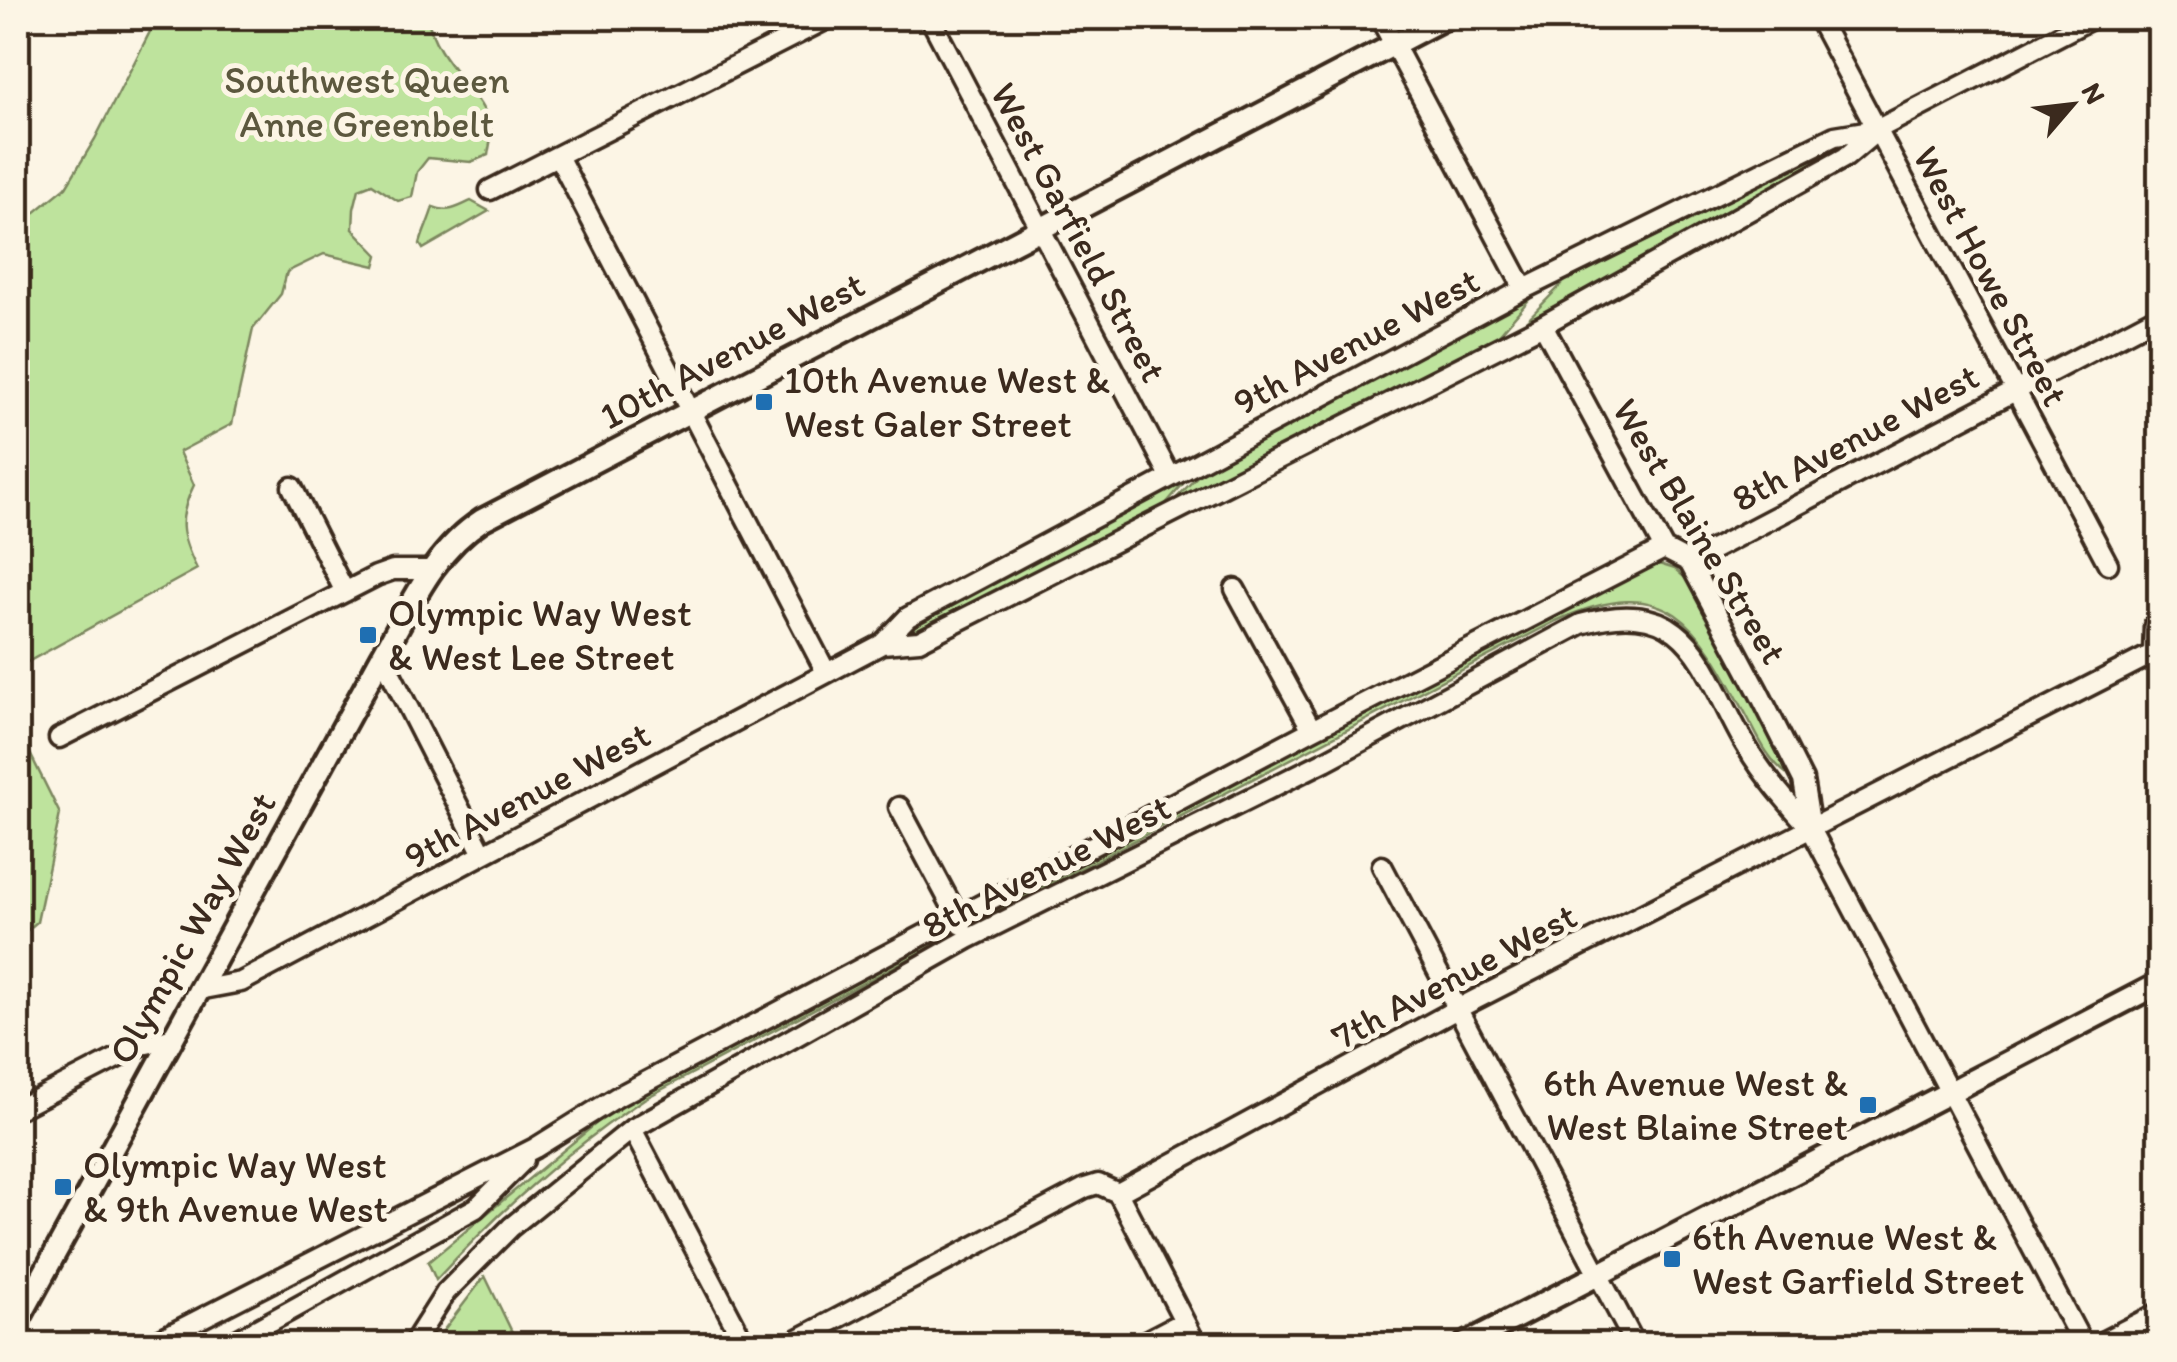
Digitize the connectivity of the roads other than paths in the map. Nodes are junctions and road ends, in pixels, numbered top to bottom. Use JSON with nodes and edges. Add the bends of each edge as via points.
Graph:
{"nodes":[{"id":1,"x":830,"y":18,"type":"edge"},
{"id":2,"x":930,"y":18,"type":"edge"},
{"id":3,"x":1380,"y":18,"type":"edge"},
{"id":4,"x":1445,"y":18,"type":"edge"},
{"id":5,"x":1818,"y":18,"type":"edge"},
{"id":6,"x":2093,"y":18,"type":"edge"},
{"id":7,"x":1394,"y":44,"type":"junction"},
{"id":8,"x":1878,"y":130,"type":"junction"},
{"id":9,"x":559,"y":158,"type":"junction"},
{"id":10,"x":490,"y":190,"type":"dead end"},
{"id":11,"x":1042,"y":227,"type":"junction"},
{"id":12,"x":1524,"y":289,"type":"junction"},
{"id":13,"x":2160,"y":315,"type":"edge"},
{"id":14,"x":1544,"y":325,"type":"junction"},
{"id":15,"x":2014,"y":389,"type":"junction"},
{"id":16,"x":692,"y":411,"type":"junction"},
{"id":17,"x":1170,"y":476,"type":"junction"},
{"id":18,"x":292,"y":487,"type":"dead end"},
{"id":19,"x":1664,"y":549,"type":"junction"},
{"id":20,"x":1689,"y":562,"type":"junction"},
{"id":21,"x":2108,"y":564,"type":"dead end"},
{"id":22,"x":430,"y":570,"type":"junction"},
{"id":23,"x":1234,"y":589,"type":"dead end"},
{"id":24,"x":344,"y":592,"type":"junction"},
{"id":25,"x":1638,"y":618,"type":"joint"},
{"id":26,"x":2160,"y":623,"type":"edge"},
{"id":27,"x":882,"y":644,"type":"junction"},
{"id":28,"x":382,"y":656,"type":"junction"},
{"id":29,"x":2157,"y":657,"type":"edge"},
{"id":30,"x":826,"y":672,"type":"junction"},
{"id":31,"x":1312,"y":730,"type":"junction"},
{"id":32,"x":59,"y":738,"type":"dead end"},
{"id":33,"x":900,"y":808,"type":"dead end"},
{"id":34,"x":1812,"y":829,"type":"junction"},
{"id":35,"x":483,"y":854,"type":"junction"},
{"id":36,"x":1382,"y":866,"type":"dead end"},
{"id":37,"x":958,"y":917,"type":"junction"},
{"id":38,"x":968,"y":940,"type":"junction"},
{"id":39,"x":2160,"y":983,"type":"edge"},
{"id":40,"x":198,"y":990,"type":"junction"},
{"id":41,"x":1456,"y":1009,"type":"junction"},
{"id":42,"x":171,"y":1038,"type":"junction"},
{"id":43,"x":1949,"y":1091,"type":"junction"},
{"id":44,"x":18,"y":1109,"type":"edge"},
{"id":45,"x":632,"y":1128,"type":"junction"},
{"id":46,"x":536,"y":1148,"type":"junction"},
{"id":47,"x":1118,"y":1193,"type":"junction"},
{"id":48,"x":1598,"y":1275,"type":"junction"},
{"id":49,"x":2160,"y":1312,"type":"edge"},
{"id":50,"x":18,"y":1321,"type":"edge"},
{"id":51,"x":1184,"y":1321,"type":"junction"},
{"id":52,"x":2076,"y":1341,"type":"edge"},
{"id":53,"x":151,"y":1344,"type":"edge"},
{"id":54,"x":230,"y":1344,"type":"edge"},
{"id":55,"x":413,"y":1344,"type":"edge"},
{"id":56,"x":745,"y":1344,"type":"edge"},
{"id":57,"x":789,"y":1344,"type":"edge"},
{"id":58,"x":1140,"y":1344,"type":"edge"},
{"id":59,"x":1196,"y":1344,"type":"edge"},
{"id":60,"x":1465,"y":1344,"type":"edge"},
{"id":61,"x":1634,"y":1344,"type":"edge"},
{"id":62,"x":2098,"y":1344,"type":"edge"}],
"edges":[{"from":1,"to":9,"type":"street"},
{"from":2,"to":11,"type":"street","name":"West Garfield Street"},
{"from":3,"to":7,"type":"street"},
{"from":4,"to":7,"type":"street","name":"10th Avenue West"},
{"from":5,"to":8,"type":"street","name":"West Howe Street"},
{"from":6,"to":8,"type":"street","name":"9th Avenue West"},
{"from":7,"to":11,"type":"street","name":"10th Avenue West"},
{"from":7,"to":12,"type":"street"},
{"from":8,"to":12,"type":"street","name":"9th Avenue West","via":[[1834,136]]},
{"from":8,"to":14,"type":"street","name":"9th Avenue West","via":[[1846,157]]},
{"from":8,"to":15,"type":"street","name":"West Howe Street"},
{"from":9,"to":10,"type":"street"},
{"from":9,"to":16,"type":"street"},
{"from":11,"to":16,"type":"street","name":"10th Avenue West"},
{"from":11,"to":17,"type":"street","name":"West Garfield Street"},
{"from":12,"to":17,"type":"street","name":"9th Avenue West"},
{"from":13,"to":15,"type":"street","name":"8th Avenue West"},
{"from":14,"to":19,"type":"street","name":"West Blaine Street"},
{"from":14,"to":27,"type":"street","name":"9th Avenue West","via":[[919,641]]},
{"from":15,"to":20,"type":"street","name":"8th Avenue West"},
{"from":15,"to":21,"type":"street","name":"West Howe Street"},
{"from":16,"to":22,"type":"street","name":"10th Avenue West","via":[[482,520]]},
{"from":16,"to":30,"type":"street"},
{"from":17,"to":27,"type":"street","name":"9th Avenue West","via":[[908,617]]},
{"from":18,"to":24,"type":"street"},
{"from":19,"to":20,"type":"street","name":"West Blaine Street"},
{"from":19,"to":31,"type":"street","name":"8th Avenue West"},
{"from":20,"to":34,"type":"street","name":"West Blaine Street","via":[[1803,780]]},
{"from":22,"to":24,"type":"street","via":[[393,570]]},
{"from":22,"to":28,"type":"street","name":"Olympic Way West"},
{"from":23,"to":31,"type":"street"},
{"from":24,"to":32,"type":"street"},
{"from":25,"to":34,"type":"street","name":"West Blaine Street","via":[[1672,628],[1700,655],[1766,777]]},
{"from":25,"to":38,"type":"street","name":"8th Avenue West","via":[[1607,616],[1582,624]]},
{"from":26,"to":29,"type":"street","name":"7th Avenue West","via":[[2154,626]]},
{"from":27,"to":30,"type":"street","name":"9th Avenue West"},
{"from":28,"to":35,"type":"street"},
{"from":28,"to":40,"type":"street","name":"Olympic Way West"},
{"from":29,"to":34,"type":"street","name":"7th Avenue West"},
{"from":30,"to":35,"type":"street","name":"9th Avenue West"},
{"from":31,"to":37,"type":"street","name":"8th Avenue West"},
{"from":33,"to":37,"type":"street"},
{"from":34,"to":41,"type":"street","name":"7th Avenue West"},
{"from":34,"to":43,"type":"street","name":"West Blaine Street"},
{"from":35,"to":40,"type":"street","name":"9th Avenue West","via":[[241,982]]},
{"from":36,"to":41,"type":"street"},
{"from":37,"to":38,"type":"street"},
{"from":37,"to":46,"type":"street","name":"8th Avenue West","via":[[617,1097]]},
{"from":38,"to":45,"type":"street","name":"8th Avenue West"},
{"from":39,"to":43,"type":"street"},
{"from":40,"to":42,"type":"street","name":"Olympic Way West"},
{"from":41,"to":47,"type":"street","name":"7th Avenue West"},
{"from":41,"to":48,"type":"street"},
{"from":42,"to":44,"type":"street","via":[[142,1044]]},
{"from":42,"to":50,"type":"street","name":"Olympic Way West"},
{"from":43,"to":48,"type":"street"},
{"from":43,"to":52,"type":"street","name":"West Blaine Street"},
{"from":45,"to":55,"type":"street","name":"8th Avenue West","via":[[511,1228],[446,1292]]},
{"from":45,"to":56,"type":"street"},
{"from":46,"to":53,"type":"street","name":"8th Avenue West"},
{"from":46,"to":54,"type":"street","name":"8th Avenue West","via":[[476,1208]]},
{"from":47,"to":51,"type":"street"},
{"from":47,"to":57,"type":"street","name":"7th Avenue West","via":[[1098,1184],[1085,1188]]},
{"from":48,"to":60,"type":"street"},
{"from":48,"to":61,"type":"street"},
{"from":49,"to":62,"type":"street"},
{"from":51,"to":58,"type":"street"},
{"from":51,"to":59,"type":"street"},
{"from":52,"to":62,"type":"street","via":[[2090,1336]]}]}
